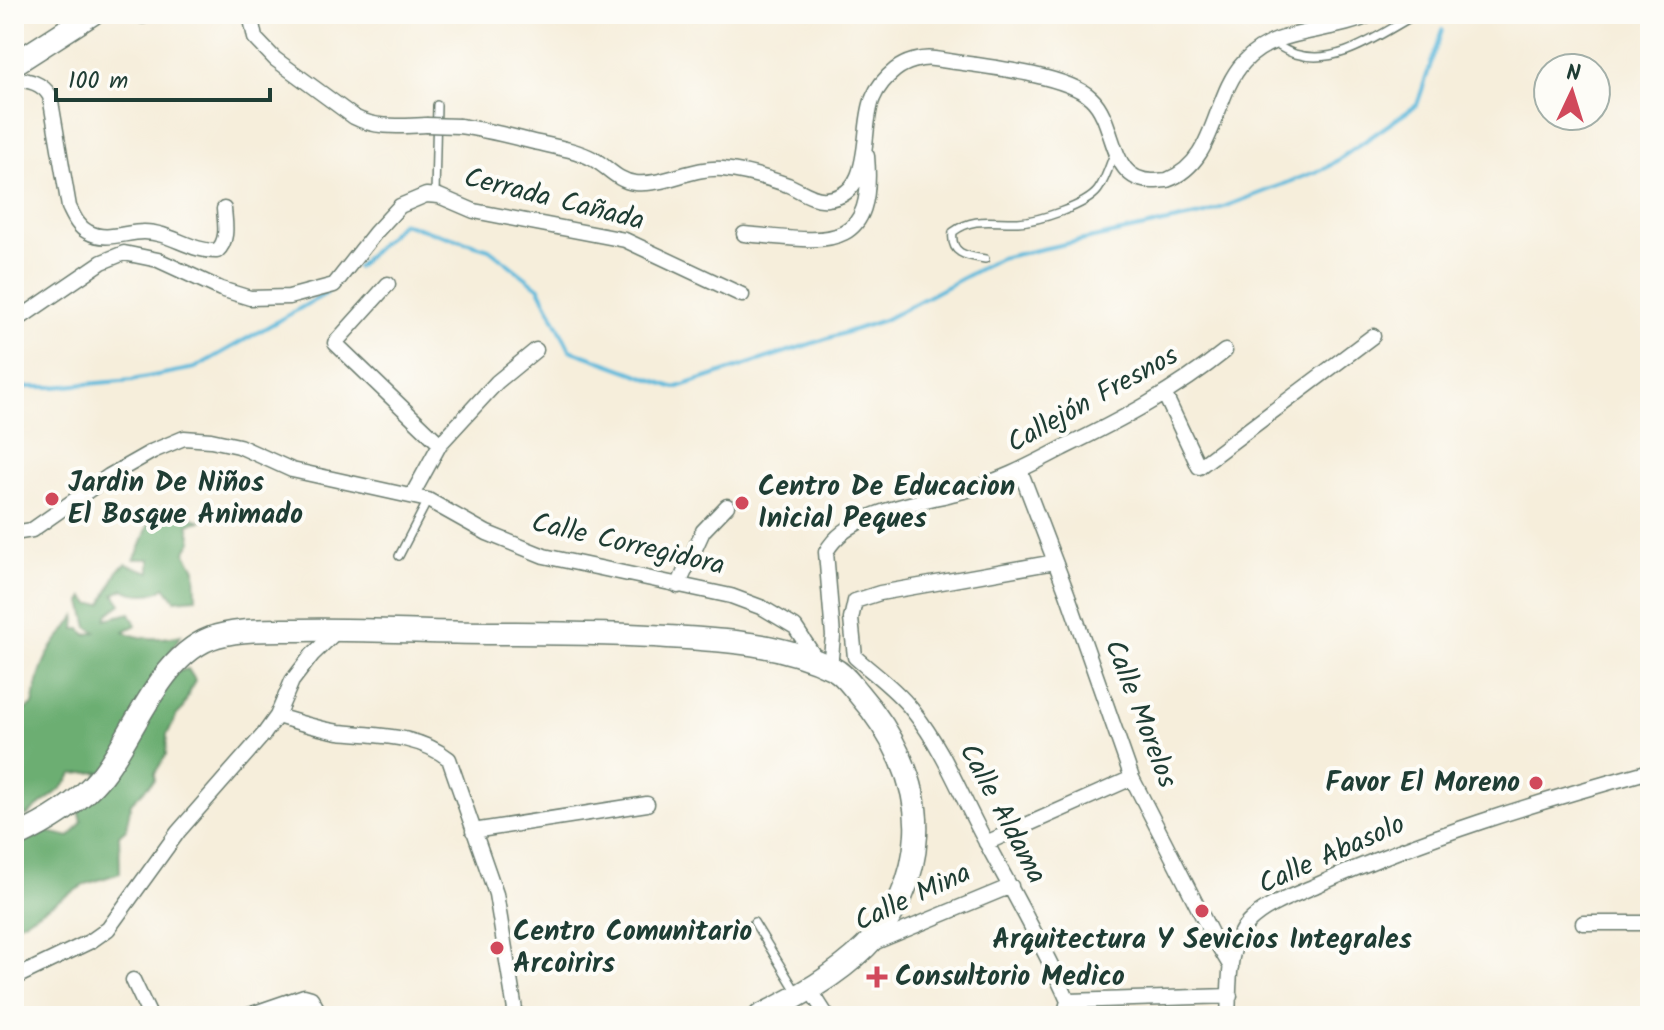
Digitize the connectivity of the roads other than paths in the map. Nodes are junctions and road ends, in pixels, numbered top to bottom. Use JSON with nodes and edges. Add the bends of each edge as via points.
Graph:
{"nodes":[{"id":1,"x":92,"y":14,"type":"edge"},
{"id":2,"x":129,"y":14,"type":"edge"},
{"id":3,"x":158,"y":14,"type":"edge"},
{"id":4,"x":250,"y":14,"type":"edge"},
{"id":5,"x":1372,"y":14,"type":"edge"},
{"id":6,"x":1417,"y":14,"type":"edge"},
{"id":7,"x":1271,"y":42,"type":"junction"},
{"id":8,"x":14,"y":64,"type":"edge"},
{"id":9,"x":14,"y":79,"type":"edge"},
{"id":10,"x":437,"y":105,"type":"dead end"},
{"id":11,"x":866,"y":148,"type":"junction"},
{"id":12,"x":1115,"y":149,"type":"junction"},
{"id":13,"x":435,"y":195,"type":"junction"},
{"id":14,"x":224,"y":209,"type":"dead end"},
{"id":15,"x":744,"y":234,"type":"dead end"},
{"id":16,"x":985,"y":259,"type":"dead end"},
{"id":17,"x":388,"y":284,"type":"dead end"},
{"id":18,"x":742,"y":295,"type":"dead end"},
{"id":19,"x":14,"y":322,"type":"edge"},
{"id":20,"x":1373,"y":336,"type":"dead end"},
{"id":21,"x":536,"y":350,"type":"dead end"},
{"id":22,"x":1225,"y":351,"type":"dead end"},
{"id":23,"x":1165,"y":395,"type":"junction"},
{"id":24,"x":440,"y":444,"type":"junction"},
{"id":25,"x":1020,"y":470,"type":"junction"},
{"id":26,"x":412,"y":495,"type":"junction"},
{"id":27,"x":428,"y":500,"type":"junction"},
{"id":28,"x":727,"y":506,"type":"dead end"},
{"id":29,"x":14,"y":533,"type":"edge"},
{"id":30,"x":399,"y":556,"type":"dead end"},
{"id":31,"x":1055,"y":562,"type":"junction"},
{"id":32,"x":678,"y":586,"type":"junction"},
{"id":33,"x":339,"y":629,"type":"junction"},
{"id":34,"x":835,"y":665,"type":"junction"},
{"id":35,"x":277,"y":716,"type":"junction"},
{"id":36,"x":1650,"y":771,"type":"edge"},
{"id":37,"x":1132,"y":778,"type":"junction"},
{"id":38,"x":647,"y":804,"type":"dead end"},
{"id":39,"x":473,"y":831,"type":"junction"},
{"id":40,"x":14,"y":838,"type":"edge"},
{"id":41,"x":986,"y":843,"type":"junction"},
{"id":42,"x":1011,"y":886,"type":"junction"},
{"id":43,"x":754,"y":922,"type":"dead end"},
{"id":44,"x":1583,"y":923,"type":"dead end"},
{"id":45,"x":1650,"y":923,"type":"edge"},
{"id":46,"x":871,"y":944,"type":"junction"},
{"id":47,"x":1231,"y":967,"type":"junction"},
{"id":48,"x":14,"y":978,"type":"edge"},
{"id":49,"x":133,"y":980,"type":"dead end"},
{"id":50,"x":805,"y":994,"type":"junction"},
{"id":51,"x":1230,"y":996,"type":"junction"},
{"id":52,"x":1066,"y":1009,"type":"edge"},
{"id":53,"x":150,"y":1016,"type":"edge"},
{"id":54,"x":246,"y":1016,"type":"edge"},
{"id":55,"x":321,"y":1016,"type":"edge"},
{"id":56,"x":516,"y":1016,"type":"edge"},
{"id":57,"x":760,"y":1016,"type":"edge"},
{"id":58,"x":827,"y":1016,"type":"edge"},
{"id":59,"x":1228,"y":1016,"type":"edge"}],
"edges":[{"from":1,"to":8,"type":"street"},
{"from":2,"to":3,"type":"street"},
{"from":4,"to":11,"type":"street","bridge":true,"via":[[255,38],[275,59],[368,124],[482,129],[565,149],[634,183],[724,169],[826,200],[846,193]]},
{"from":5,"to":7,"type":"street"},
{"from":6,"to":7,"type":"lane","via":[[1328,58],[1295,54]]},
{"from":7,"to":12,"type":"street","via":[[1242,64],[1194,162],[1167,180],[1143,181],[1125,171]]},
{"from":9,"to":14,"type":"street","via":[[46,88],[50,96],[69,207],[88,233],[159,233],[217,251],[223,246]]},
{"from":10,"to":13,"type":"lane","name":"Cerrada Cañada"},
{"from":11,"to":12,"type":"street","via":[[871,100],[882,81],[902,64],[928,58],[1071,85],[1091,97],[1102,112]]},
{"from":11,"to":15,"type":"street","via":[[869,186],[861,218],[838,237]]},
{"from":12,"to":16,"type":"lane","via":[[1096,193],[1085,200],[1043,217],[977,221],[953,232],[955,250]]},
{"from":13,"to":18,"type":"street","name":"Cerrada Cañada","via":[[474,211],[625,240]]},
{"from":13,"to":19,"type":"street","via":[[400,206],[334,285],[289,297],[250,298],[158,260],[124,253],[102,262]]},
{"from":17,"to":24,"type":"street","via":[[335,343]]},
{"from":20,"to":23,"type":"street","via":[[1199,467]]},
{"from":21,"to":24,"type":"street","via":[[497,382]]},
{"from":22,"to":23,"type":"street","name":"Callejón Fresnos"},
{"from":23,"to":25,"type":"street","name":"Callejón Fresnos"},
{"from":24,"to":26,"type":"street"},
{"from":25,"to":31,"type":"street","name":"Calle Morelos"},
{"from":25,"to":34,"type":"street","name":"Callejón Fresnos","via":[[866,518],[832,541],[826,552]]},
{"from":26,"to":27,"type":"street","name":"Calle Corregidora"},
{"from":26,"to":29,"type":"street","name":"Calle Corregidora","via":[[315,477],[239,446],[184,438],[109,476],[32,530]]},
{"from":27,"to":30,"type":"lane"},
{"from":27,"to":32,"type":"street","name":"Calle Corregidora","via":[[487,533],[544,556]]},
{"from":28,"to":32,"type":"street","via":[[703,531]]},
{"from":31,"to":34,"type":"street","via":[[855,601]]},
{"from":31,"to":37,"type":"street","name":"Calle Morelos"},
{"from":32,"to":34,"type":"street","name":"Calle Corregidora","via":[[763,608],[795,627]]},
{"from":33,"to":34,"type":"street","via":[[711,640],[760,644]]},
{"from":33,"to":35,"type":"street","via":[[292,681]]},
{"from":33,"to":40,"type":"street","via":[[268,630],[201,642],[179,658],[103,774],[74,805]]},
{"from":34,"to":41,"type":"street","name":"Calle Aldama","via":[[912,709],[952,771]]},
{"from":34,"to":46,"type":"street","via":[[880,720],[911,784],[917,820],[906,887]]},
{"from":35,"to":39,"type":"street","via":[[338,732],[433,746],[449,759]]},
{"from":35,"to":48,"type":"street","via":[[178,832],[108,929]]},
{"from":36,"to":47,"type":"street","name":"Calle Abasolo","via":[[1439,837],[1280,902],[1249,922],[1235,943]]},
{"from":37,"to":41,"type":"street","name":"Calle Mina"},
{"from":37,"to":47,"type":"street","name":"Calle Morelos"},
{"from":38,"to":39,"type":"street"},
{"from":39,"to":56,"type":"street","via":[[496,894]]},
{"from":41,"to":42,"type":"street","name":"Calle Aldama"},
{"from":42,"to":46,"type":"street","name":"Calle Mina"},
{"from":42,"to":52,"type":"street","name":"Calle Aldama"},
{"from":43,"to":50,"type":"lane"},
{"from":44,"to":45,"type":"street"},
{"from":46,"to":50,"type":"street","name":"Calle Mina"},
{"from":47,"to":51,"type":"street","name":"Calle Abasolo"},
{"from":49,"to":53,"type":"street"},
{"from":50,"to":57,"type":"street","name":"Calle Mina"},
{"from":50,"to":58,"type":"street"},
{"from":51,"to":52,"type":"street"},
{"from":51,"to":59,"type":"street","name":"Calle Abasolo"},
{"from":54,"to":55,"type":"street","via":[[304,996],[311,998]]}]}
